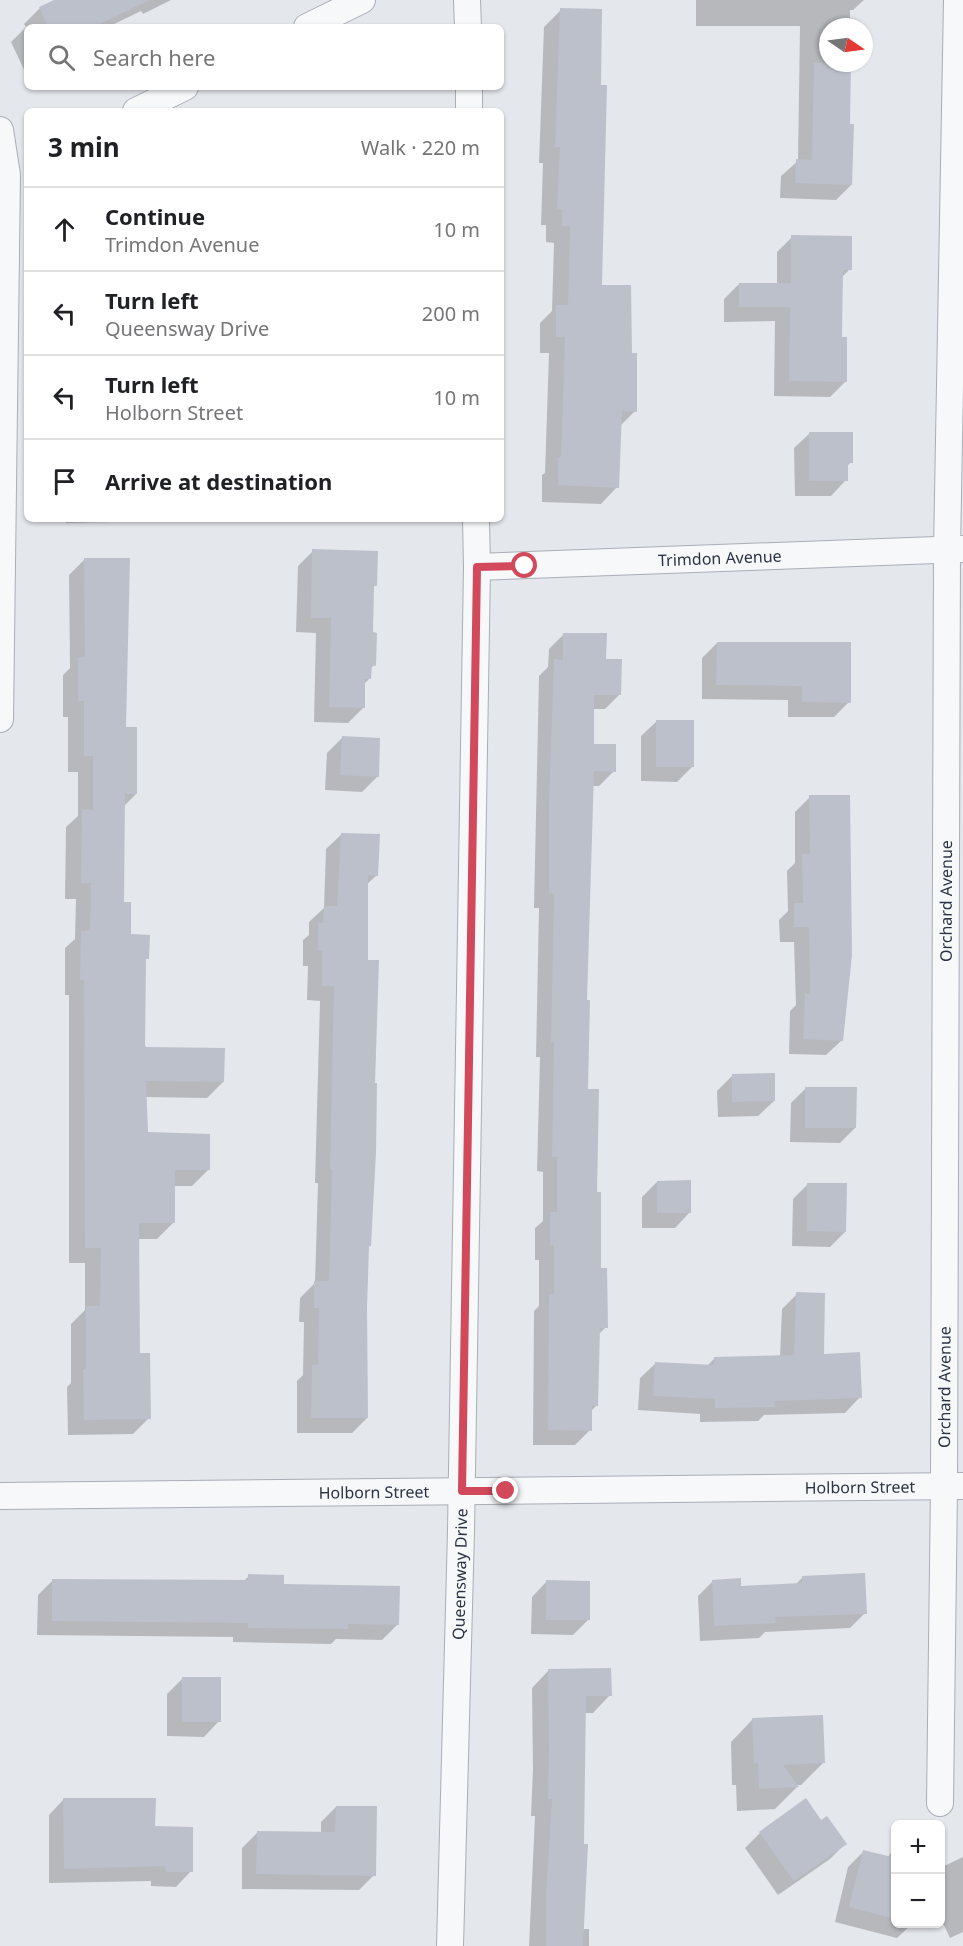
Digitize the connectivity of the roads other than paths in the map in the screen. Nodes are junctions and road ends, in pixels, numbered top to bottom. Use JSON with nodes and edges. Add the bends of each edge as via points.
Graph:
{"nodes":[{"id":1,"x":362,"y":0,"type":"edge"},
{"id":2,"x":467,"y":0,"type":"edge"},
{"id":3,"x":957,"y":0,"type":"edge"},
{"id":4,"x":313,"y":24,"type":"edge"},
{"id":5,"x":468,"y":24,"type":"edge"},
{"id":6,"x":960,"y":71,"type":"edge"},
{"id":7,"x":179,"y":90,"type":"edge"},
{"id":8,"x":469,"y":90,"type":"edge"},
{"id":9,"x":142,"y":108,"type":"edge"},
{"id":10,"x":469,"y":108,"type":"edge"},
{"id":11,"x":0,"y":130,"type":"edge"},
{"id":12,"x":11,"y":172,"type":"edge"},
{"id":13,"x":476,"y":522,"type":"edge"},
{"id":14,"x":955,"y":550,"type":"edge"},
{"id":15,"x":477,"y":567,"type":"junction"},
{"id":16,"x":0,"y":719,"type":"edge"},
{"id":17,"x":954,"y":1025,"type":"edge"},
{"id":18,"x":953,"y":1486,"type":"edge"},
{"id":19,"x":462,"y":1491,"type":"junction"},
{"id":20,"x":0,"y":1496,"type":"edge"},
{"id":21,"x":940,"y":1803,"type":"dead end"},
{"id":22,"x":450,"y":1946,"type":"edge"}],
"edges":[{"from":1,"to":4,"type":"street"},
{"from":2,"to":5,"type":"street"},
{"from":3,"to":6,"type":"street","name":"Orchard Avenue"},
{"from":6,"to":14,"type":"street","name":"Orchard Avenue"},
{"from":7,"to":9,"type":"street"},
{"from":8,"to":10,"type":"street"},
{"from":11,"to":12,"type":"street"},
{"from":12,"to":16,"type":"street"},
{"from":13,"to":15,"type":"street","name":"Queensway Drive"},
{"from":14,"to":15,"type":"street","name":"Trimdon Avenue"},
{"from":14,"to":17,"type":"street","name":"Orchard Avenue"},
{"from":15,"to":19,"type":"street","name":"Queensway Drive"},
{"from":17,"to":18,"type":"street","name":"Orchard Avenue"},
{"from":18,"to":19,"type":"street","name":"Holborn Street"},
{"from":18,"to":21,"type":"street","name":"Orchard Avenue"},
{"from":19,"to":20,"type":"street","name":"Holborn Street"},
{"from":19,"to":22,"type":"street","name":"Queensway Drive"}]}
